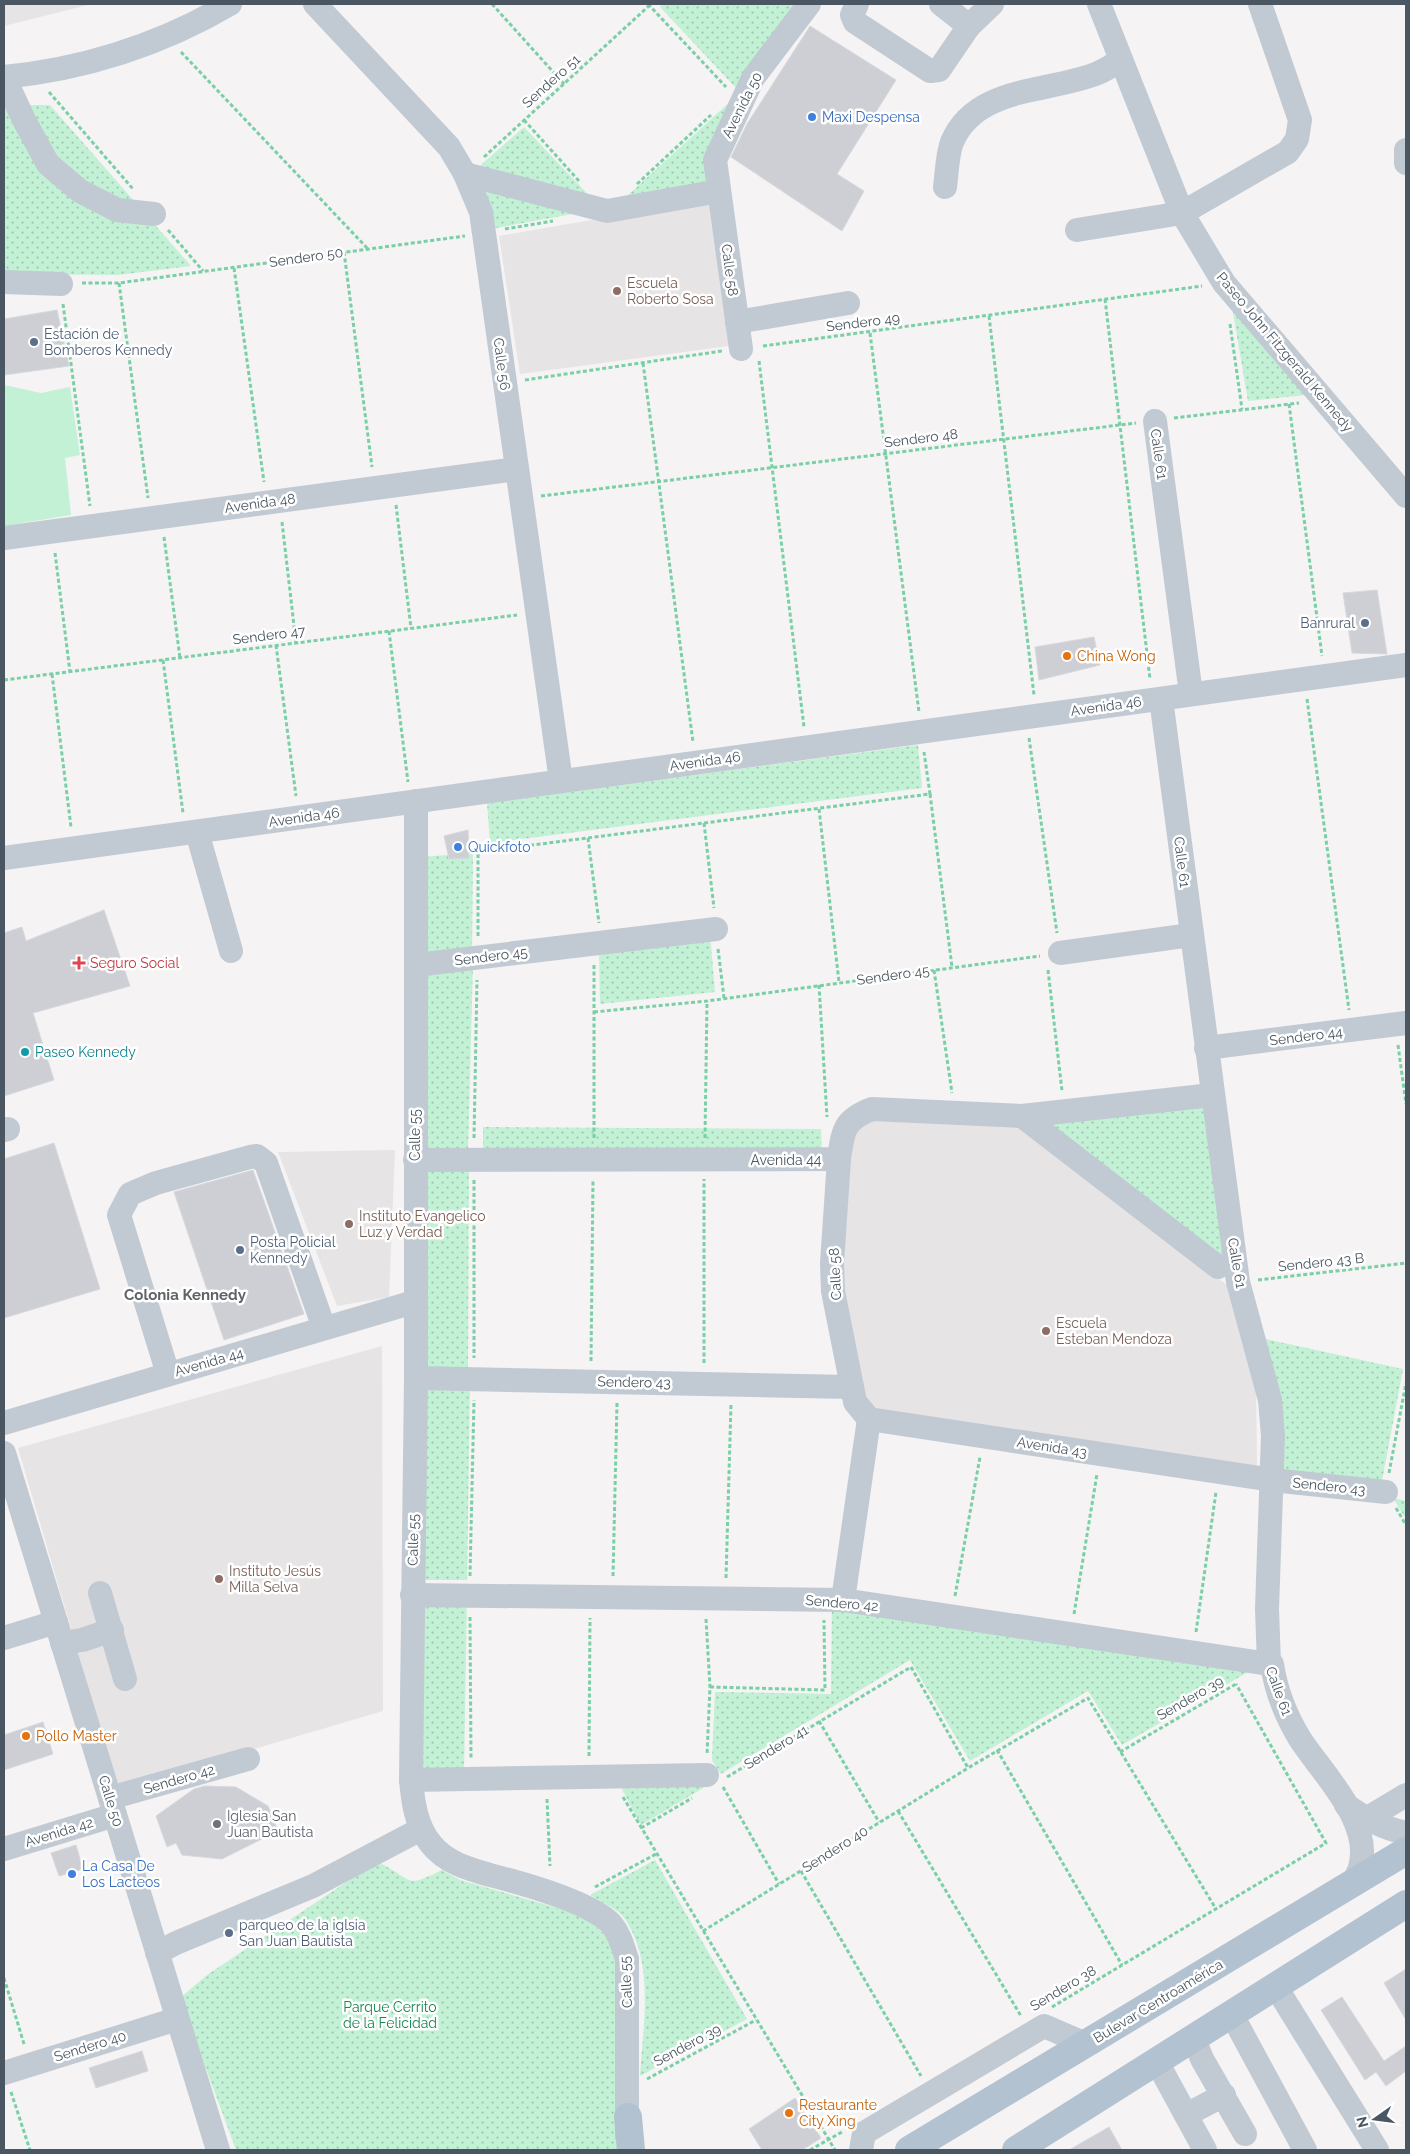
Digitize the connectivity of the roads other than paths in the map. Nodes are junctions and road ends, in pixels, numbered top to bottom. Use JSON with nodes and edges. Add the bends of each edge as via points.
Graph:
{"nodes":[{"id":1,"x":230,"y":4,"type":"edge"},
{"id":2,"x":315,"y":4,"type":"edge"},
{"id":3,"x":809,"y":4,"type":"edge"},
{"id":4,"x":857,"y":4,"type":"edge"},
{"id":5,"x":941,"y":4,"type":"edge"},
{"id":6,"x":992,"y":4,"type":"edge"},
{"id":7,"x":1099,"y":4,"type":"edge"},
{"id":8,"x":1260,"y":4,"type":"edge"},
{"id":9,"x":969,"y":26,"type":"junction"},
{"id":10,"x":1121,"y":60,"type":"junction"},
{"id":11,"x":4,"y":77,"type":"edge"},
{"id":12,"x":1406,"y":150,"type":"edge"},
{"id":13,"x":1406,"y":163,"type":"edge"},
{"id":14,"x":465,"y":174,"type":"junction"},
{"id":15,"x":945,"y":187,"type":"dead end"},
{"id":16,"x":719,"y":191,"type":"junction"},
{"id":17,"x":1182,"y":213,"type":"junction"},
{"id":18,"x":154,"y":214,"type":"road end"},
{"id":19,"x":1077,"y":230,"type":"dead end"},
{"id":20,"x":4,"y":282,"type":"edge"},
{"id":21,"x":60,"y":284,"type":"road end"},
{"id":22,"x":848,"y":303,"type":"dead end"},
{"id":23,"x":737,"y":322,"type":"junction"},
{"id":24,"x":749,"y":348,"type":"road end"},
{"id":25,"x":1155,"y":421,"type":"road end"},
{"id":26,"x":517,"y":469,"type":"junction"},
{"id":27,"x":1406,"y":496,"type":"edge"},
{"id":28,"x":4,"y":538,"type":"edge"},
{"id":29,"x":1406,"y":665,"type":"edge"},
{"id":30,"x":1191,"y":694,"type":"junction"},
{"id":31,"x":1156,"y":699,"type":"junction"},
{"id":32,"x":561,"y":781,"type":"junction"},
{"id":33,"x":413,"y":802,"type":"junction"},
{"id":34,"x":191,"y":832,"type":"junction"},
{"id":35,"x":4,"y":858,"type":"edge"},
{"id":36,"x":716,"y":930,"type":"dead end"},
{"id":37,"x":1191,"y":935,"type":"junction"},
{"id":38,"x":231,"y":951,"type":"dead end"},
{"id":39,"x":1053,"y":954,"type":"road end"},
{"id":40,"x":416,"y":965,"type":"junction"},
{"id":41,"x":1400,"y":1024,"type":"edge"},
{"id":42,"x":1206,"y":1048,"type":"junction"},
{"id":43,"x":1212,"y":1095,"type":"junction"},
{"id":44,"x":1022,"y":1116,"type":"junction"},
{"id":45,"x":415,"y":1160,"type":"junction"},
{"id":46,"x":838,"y":1160,"type":"junction"},
{"id":47,"x":1218,"y":1267,"type":"dead end"},
{"id":48,"x":414,"y":1302,"type":"junction"},
{"id":49,"x":324,"y":1328,"type":"junction"},
{"id":50,"x":168,"y":1374,"type":"junction"},
{"id":51,"x":416,"y":1378,"type":"junction"},
{"id":52,"x":852,"y":1387,"type":"junction"},
{"id":53,"x":869,"y":1419,"type":"junction"},
{"id":54,"x":4,"y":1423,"type":"edge"},
{"id":55,"x":4,"y":1453,"type":"edge"},
{"id":56,"x":1272,"y":1480,"type":"junction"},
{"id":57,"x":1386,"y":1492,"type":"road end"},
{"id":58,"x":100,"y":1593,"type":"dead end"},
{"id":59,"x":412,"y":1595,"type":"junction"},
{"id":60,"x":833,"y":1600,"type":"junction"},
{"id":61,"x":112,"y":1630,"type":"junction"},
{"id":62,"x":59,"y":1633,"type":"junction"},
{"id":63,"x":4,"y":1638,"type":"edge"},
{"id":64,"x":1271,"y":1664,"type":"junction"},
{"id":65,"x":125,"y":1680,"type":"dead end"},
{"id":66,"x":248,"y":1759,"type":"dead end"},
{"id":67,"x":713,"y":1778,"type":"road end"},
{"id":68,"x":411,"y":1780,"type":"junction"},
{"id":69,"x":1406,"y":1795,"type":"edge"},
{"id":70,"x":1346,"y":1805,"type":"junction"},
{"id":71,"x":112,"y":1807,"type":"junction"},
{"id":72,"x":1366,"y":1819,"type":"junction"},
{"id":73,"x":422,"y":1829,"type":"junction"},
{"id":74,"x":1406,"y":1834,"type":"edge"},
{"id":75,"x":4,"y":1849,"type":"edge"},
{"id":76,"x":1406,"y":1851,"type":"edge"},
{"id":77,"x":1352,"y":1884,"type":"junction"},
{"id":78,"x":1406,"y":1904,"type":"edge"},
{"id":79,"x":157,"y":1953,"type":"junction"},
{"id":80,"x":1276,"y":1987,"type":"junction"},
{"id":81,"x":1232,"y":2015,"type":"junction"},
{"id":82,"x":177,"y":2019,"type":"junction"},
{"id":83,"x":1194,"y":2039,"type":"junction"},
{"id":84,"x":1086,"y":2044,"type":"junction"},
{"id":85,"x":1157,"y":2062,"type":"junction"},
{"id":86,"x":4,"y":2073,"type":"edge"},
{"id":87,"x":1224,"y":2096,"type":"junction"},
{"id":88,"x":1186,"y":2115,"type":"junction"},
{"id":89,"x":628,"y":2117,"type":"junction"},
{"id":90,"x":1245,"y":2134,"type":"dead end"},
{"id":91,"x":218,"y":2150,"type":"edge"},
{"id":92,"x":627,"y":2150,"type":"edge"},
{"id":93,"x":631,"y":2150,"type":"edge"},
{"id":94,"x":861,"y":2150,"type":"edge"},
{"id":95,"x":909,"y":2150,"type":"edge"},
{"id":96,"x":1016,"y":2150,"type":"edge"},
{"id":97,"x":1205,"y":2150,"type":"edge"},
{"id":98,"x":1305,"y":2150,"type":"edge"},
{"id":99,"x":1377,"y":2150,"type":"edge"}],
"edges":[{"from":1,"to":11,"type":"street","via":[[167,38],[117,55],[34,74]]},
{"from":2,"to":14,"type":"street","name":"Calle 56","via":[[449,147]]},
{"from":3,"to":16,"type":"street","name":"Avenida 50","via":[[753,78],[715,160]]},
{"from":4,"to":9,"type":"street","via":[[852,15],[855,22],[930,71],[939,70]]},
{"from":5,"to":9,"type":"street"},
{"from":6,"to":9,"type":"street"},
{"from":7,"to":10,"type":"street","name":"Paseo John Fitzgerald Kennedy"},
{"from":8,"to":17,"type":"street","via":[[1300,120],[1297,139],[1288,152],[1274,162]]},
{"from":10,"to":15,"type":"street","via":[[1098,73],[1046,88],[1013,93],[972,113],[952,142]]},
{"from":10,"to":17,"type":"street","name":"Paseo John Fitzgerald Kennedy"},
{"from":11,"to":18,"type":"street","via":[[48,164],[80,191],[117,210]]},
{"from":12,"to":13,"type":"street"},
{"from":14,"to":16,"type":"street","via":[[607,211]]},
{"from":14,"to":26,"type":"street","name":"Calle 56","via":[[481,212]]},
{"from":16,"to":23,"type":"street","name":"Calle 58"},
{"from":17,"to":19,"type":"street"},
{"from":17,"to":27,"type":"street","name":"Paseo John Fitzgerald Kennedy","via":[[1224,283]]},
{"from":20,"to":21,"type":"street"},
{"from":22,"to":23,"type":"street"},
{"from":23,"to":24,"type":"street","name":"Calle 58"},
{"from":25,"to":30,"type":"street","name":"Calle 61"},
{"from":26,"to":28,"type":"street","name":"Avenida 48"},
{"from":26,"to":32,"type":"street","name":"Calle 56"},
{"from":29,"to":30,"type":"street","name":"Avenida 46"},
{"from":30,"to":31,"type":"street","name":"Avenida 46"},
{"from":31,"to":32,"type":"street","name":"Avenida 46"},
{"from":31,"to":37,"type":"street","name":"Calle 61"},
{"from":32,"to":33,"type":"street","name":"Avenida 46"},
{"from":33,"to":34,"type":"street","name":"Avenida 46"},
{"from":33,"to":40,"type":"street","name":"Calle 55"},
{"from":34,"to":35,"type":"street","name":"Avenida 46"},
{"from":34,"to":38,"type":"street"},
{"from":36,"to":40,"type":"street","name":"Sendero 45"},
{"from":37,"to":39,"type":"street"},
{"from":37,"to":42,"type":"street","name":"Calle 61"},
{"from":40,"to":45,"type":"street","name":"Calle 55"},
{"from":41,"to":42,"type":"street","name":"Sendero 44"},
{"from":42,"to":43,"type":"street","name":"Calle 61"},
{"from":43,"to":44,"type":"street","name":"Avenida 44"},
{"from":43,"to":56,"type":"street","name":"Calle 61","via":[[1238,1282],[1270,1400]]},
{"from":44,"to":46,"type":"street","name":"Avenida 44","via":[[872,1109],[854,1116],[843,1131]]},
{"from":44,"to":47,"type":"street"},
{"from":45,"to":46,"type":"street","name":"Avenida 44"},
{"from":45,"to":48,"type":"street","name":"Calle 55"},
{"from":46,"to":52,"type":"street","name":"Calle 58","via":[[833,1291]]},
{"from":48,"to":49,"type":"street","name":"Avenida 44"},
{"from":48,"to":51,"type":"street","name":"Calle 55"},
{"from":49,"to":50,"type":"street","name":"Avenida 44"},
{"from":49,"to":50,"type":"street","via":[[266,1163],[257,1156],[250,1157],[156,1183],[130,1194],[119,1214]]},
{"from":50,"to":54,"type":"street","name":"Avenida 44"},
{"from":51,"to":52,"type":"street","name":"Sendero 43"},
{"from":51,"to":59,"type":"street","name":"Calle 55"},
{"from":52,"to":53,"type":"street","via":[[855,1402]]},
{"from":53,"to":56,"type":"street","name":"Avenida 43"},
{"from":53,"to":60,"type":"street"},
{"from":55,"to":62,"type":"street","name":"Calle 50"},
{"from":56,"to":57,"type":"street","name":"Sendero 43"},
{"from":56,"to":64,"type":"street","name":"Calle 61","via":[[1267,1609]]},
{"from":58,"to":61,"type":"street"},
{"from":59,"to":60,"type":"street","name":"Sendero 42"},
{"from":59,"to":68,"type":"street","name":"Calle 55"},
{"from":60,"to":64,"type":"street","name":"Sendero 42"},
{"from":61,"to":62,"type":"street","via":[[82,1640]]},
{"from":61,"to":65,"type":"street"},
{"from":62,"to":63,"type":"street"},
{"from":62,"to":71,"type":"street","name":"Calle 50"},
{"from":64,"to":70,"type":"street","name":"Calle 61","via":[[1286,1713]]},
{"from":66,"to":71,"type":"street","name":"Sendero 42"},
{"from":67,"to":68,"type":"street"},
{"from":68,"to":73,"type":"street","name":"Calle 55","via":[[413,1805]]},
{"from":69,"to":72,"type":"street"},
{"from":70,"to":72,"type":"street","name":"Calle 61"},
{"from":70,"to":77,"type":"street","name":"Calle 61","via":[[1357,1824],[1362,1845],[1360,1867]]},
{"from":71,"to":75,"type":"street","name":"Avenida 42"},
{"from":71,"to":79,"type":"street","name":"Calle 50"},
{"from":72,"to":74,"type":"street","name":"Calle 61"},
{"from":73,"to":79,"type":"street","via":[[313,1886]]},
{"from":73,"to":89,"type":"street","name":"Calle 55","via":[[445,1858],[466,1868],[516,1881],[592,1909],[608,1921],[622,1942],[627,1959]]},
{"from":76,"to":77,"type":"main road","name":"Bulevar Centroamérica"},
{"from":77,"to":84,"type":"main road","name":"Bulevar Centroamérica"},
{"from":78,"to":80,"type":"main road"},
{"from":79,"to":82,"type":"street","name":"Calle 50"},
{"from":80,"to":81,"type":"main road"},
{"from":80,"to":99,"type":"street"},
{"from":81,"to":83,"type":"main road"},
{"from":81,"to":98,"type":"street"},
{"from":82,"to":86,"type":"street","name":"Sendero 40"},
{"from":82,"to":91,"type":"street","name":"Calle 50"},
{"from":83,"to":85,"type":"main road"},
{"from":83,"to":87,"type":"street"},
{"from":84,"to":94,"type":"street","via":[[1044,2026],[864,2133]]},
{"from":84,"to":95,"type":"main road","name":"Bulevar Centroamérica"},
{"from":85,"to":88,"type":"street"},
{"from":85,"to":96,"type":"main road"},
{"from":87,"to":88,"type":"street"},
{"from":87,"to":90,"type":"street"},
{"from":88,"to":97,"type":"street"},
{"from":89,"to":92,"type":"street","name":"Calle 55"},
{"from":89,"to":93,"type":"main road"}]}
